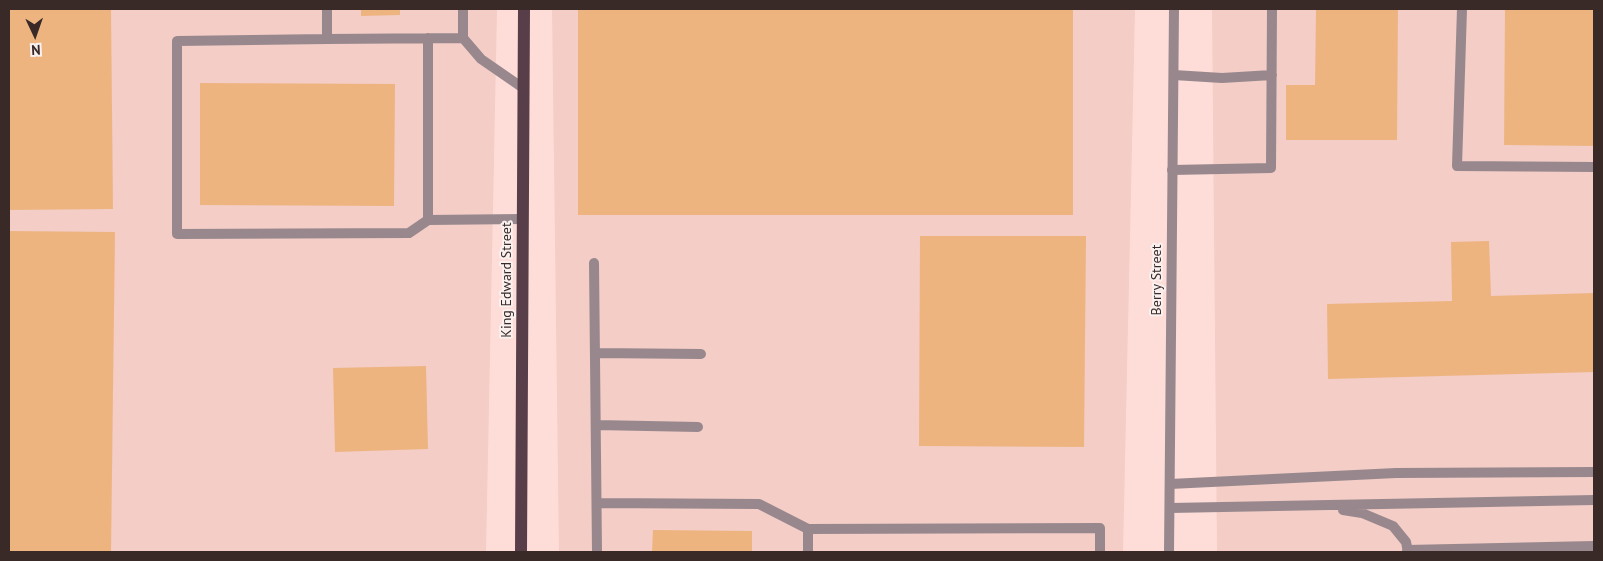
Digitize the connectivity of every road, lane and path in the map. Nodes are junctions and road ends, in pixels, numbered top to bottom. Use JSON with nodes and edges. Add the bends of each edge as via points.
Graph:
{"nodes":[{"id":1,"x":327,"y":9,"type":"edge"},
{"id":2,"x":463,"y":9,"type":"edge"},
{"id":3,"x":524,"y":9,"type":"edge"},
{"id":4,"x":1174,"y":9,"type":"edge"},
{"id":5,"x":1272,"y":9,"type":"edge"},
{"id":6,"x":1462,"y":9,"type":"edge"},
{"id":7,"x":428,"y":38,"type":"junction"},
{"id":8,"x":464,"y":38,"type":"junction"},
{"id":9,"x":327,"y":39,"type":"junction"},
{"id":10,"x":1174,"y":75,"type":"junction"},
{"id":11,"x":1272,"y":75,"type":"junction"},
{"id":12,"x":523,"y":88,"type":"junction"},
{"id":13,"x":1594,"y":166,"type":"edge"},
{"id":14,"x":1172,"y":170,"type":"junction"},
{"id":15,"x":428,"y":220,"type":"junction"},
{"id":16,"x":522,"y":220,"type":"junction"},
{"id":17,"x":594,"y":263,"type":"dead end"},
{"id":18,"x":595,"y":353,"type":"junction"},
{"id":19,"x":702,"y":354,"type":"dead end"},
{"id":20,"x":596,"y":425,"type":"junction"},
{"id":21,"x":698,"y":427,"type":"dead end"},
{"id":22,"x":1594,"y":472,"type":"edge"},
{"id":23,"x":1170,"y":484,"type":"junction"},
{"id":24,"x":1594,"y":500,"type":"edge"},
{"id":25,"x":597,"y":503,"type":"junction"},
{"id":26,"x":1319,"y":506,"type":"junction"},
{"id":27,"x":1170,"y":508,"type":"junction"},
{"id":28,"x":808,"y":529,"type":"junction"},
{"id":29,"x":1594,"y":546,"type":"edge"},
{"id":30,"x":1408,"y":551,"type":"edge"},
{"id":31,"x":521,"y":552,"type":"edge"},
{"id":32,"x":597,"y":552,"type":"edge"},
{"id":33,"x":808,"y":552,"type":"edge"},
{"id":34,"x":1100,"y":552,"type":"edge"},
{"id":35,"x":1169,"y":552,"type":"edge"}],
"edges":[{"from":1,"to":9,"type":"street"},
{"from":2,"to":8,"type":"street"},
{"from":3,"to":12,"type":"main road","name":"King Edward Street"},
{"from":4,"to":10,"type":"street","name":"Berry Street"},
{"from":5,"to":11,"type":"street"},
{"from":6,"to":13,"type":"street","via":[[1457,166]]},
{"from":7,"to":8,"type":"street"},
{"from":7,"to":9,"type":"street"},
{"from":7,"to":15,"type":"street"},
{"from":8,"to":12,"type":"street","via":[[481,59]]},
{"from":9,"to":15,"type":"street","via":[[176,41],[177,234],[409,233]]},
{"from":10,"to":11,"type":"street","via":[[1222,78]]},
{"from":10,"to":14,"type":"street","name":"Berry Street"},
{"from":11,"to":14,"type":"street","via":[[1271,168]]},
{"from":12,"to":16,"type":"main road","name":"King Edward Street"},
{"from":14,"to":23,"type":"street","name":"Berry Street"},
{"from":15,"to":16,"type":"street"},
{"from":16,"to":31,"type":"main road","name":"King Edward Street"},
{"from":17,"to":18,"type":"street"},
{"from":18,"to":19,"type":"street"},
{"from":18,"to":20,"type":"street"},
{"from":20,"to":21,"type":"street"},
{"from":20,"to":25,"type":"street"},
{"from":22,"to":23,"type":"street","via":[[1396,473]]},
{"from":23,"to":27,"type":"street","name":"Berry Street"},
{"from":24,"to":26,"type":"street"},
{"from":25,"to":28,"type":"street","via":[[759,504]]},
{"from":25,"to":32,"type":"street"},
{"from":26,"to":27,"type":"street"},
{"from":26,"to":30,"type":"street","via":[[1362,513],[1393,526],[1406,542]]},
{"from":27,"to":35,"type":"street","name":"Berry Street"},
{"from":28,"to":33,"type":"street"},
{"from":28,"to":34,"type":"street","via":[[1100,528]]},
{"from":29,"to":30,"type":"street"}]}
